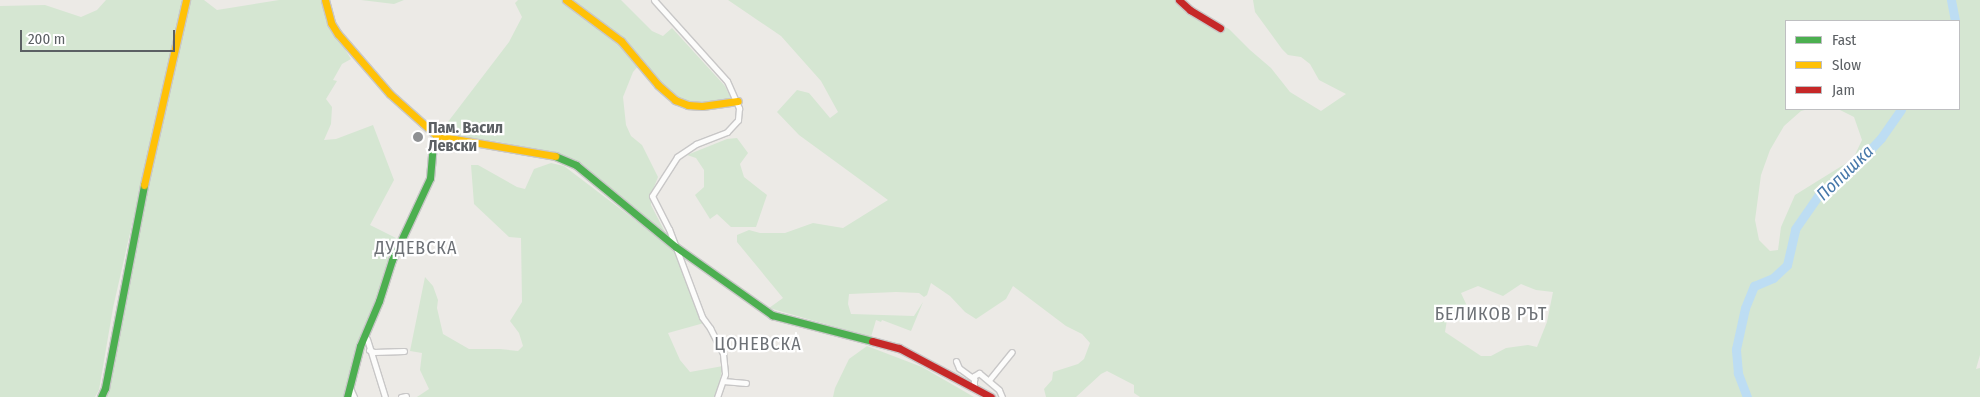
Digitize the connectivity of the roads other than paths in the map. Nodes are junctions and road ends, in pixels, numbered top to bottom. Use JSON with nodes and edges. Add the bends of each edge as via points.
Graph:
{"nodes":[{"id":1,"x":186,"y":0,"type":"edge"},
{"id":2,"x":325,"y":0,"type":"edge"},
{"id":3,"x":566,"y":0,"type":"edge"},
{"id":4,"x":654,"y":0,"type":"edge"},
{"id":5,"x":1179,"y":0,"type":"edge"},
{"id":6,"x":1220,"y":28,"type":"dead end"},
{"id":7,"x":738,"y":101,"type":"junction"},
{"id":8,"x":437,"y":136,"type":"junction"},
{"id":9,"x":676,"y":247,"type":"junction"},
{"id":10,"x":366,"y":335,"type":"junction"},
{"id":11,"x":369,"y":350,"type":"junction"},
{"id":12,"x":404,"y":352,"type":"dead end"},
{"id":13,"x":1012,"y":352,"type":"dead end"},
{"id":14,"x":956,"y":361,"type":"dead end"},
{"id":15,"x":974,"y":379,"type":"junction"},
{"id":16,"x":989,"y":380,"type":"junction"},
{"id":17,"x":723,"y":381,"type":"junction"},
{"id":18,"x":746,"y":383,"type":"dead end"},
{"id":19,"x":350,"y":388,"type":"junction"},
{"id":20,"x":974,"y":388,"type":"junction"},
{"id":21,"x":101,"y":397,"type":"edge"},
{"id":22,"x":347,"y":397,"type":"edge"},
{"id":23,"x":354,"y":397,"type":"edge"},
{"id":24,"x":385,"y":397,"type":"edge"},
{"id":25,"x":717,"y":397,"type":"edge"},
{"id":26,"x":990,"y":397,"type":"edge"},
{"id":27,"x":1002,"y":397,"type":"edge"}],
"edges":[{"from":1,"to":21,"type":"street","via":[[134,227]]},
{"from":2,"to":8,"type":"street","via":[[331,23],[338,34],[390,94]]},
{"from":3,"to":7,"type":"street","via":[[621,41],[675,100],[702,106]]},
{"from":4,"to":7,"type":"street","via":[[727,81]]},
{"from":5,"to":6,"type":"street"},
{"from":7,"to":9,"type":"street","via":[[740,115],[735,125],[723,135],[682,152],[653,192],[653,200]]},
{"from":8,"to":9,"type":"street","via":[[560,157],[576,165]]},
{"from":8,"to":10,"type":"street","via":[[430,178],[392,260]]},
{"from":9,"to":17,"type":"street","via":[[702,317],[723,354]]},
{"from":9,"to":20,"type":"street","via":[[772,315],[899,348]]},
{"from":10,"to":11,"type":"street"},
{"from":10,"to":19,"type":"street","via":[[360,346]]},
{"from":11,"to":12,"type":"street"},
{"from":11,"to":24,"type":"street"},
{"from":13,"to":16,"type":"street"},
{"from":14,"to":15,"type":"street","via":[[959,368]]},
{"from":15,"to":16,"type":"street","via":[[979,373]]},
{"from":15,"to":20,"type":"street"},
{"from":16,"to":27,"type":"street"},
{"from":17,"to":18,"type":"street"},
{"from":17,"to":25,"type":"street"},
{"from":19,"to":22,"type":"street"},
{"from":19,"to":23,"type":"street"},
{"from":20,"to":26,"type":"street"}]}
